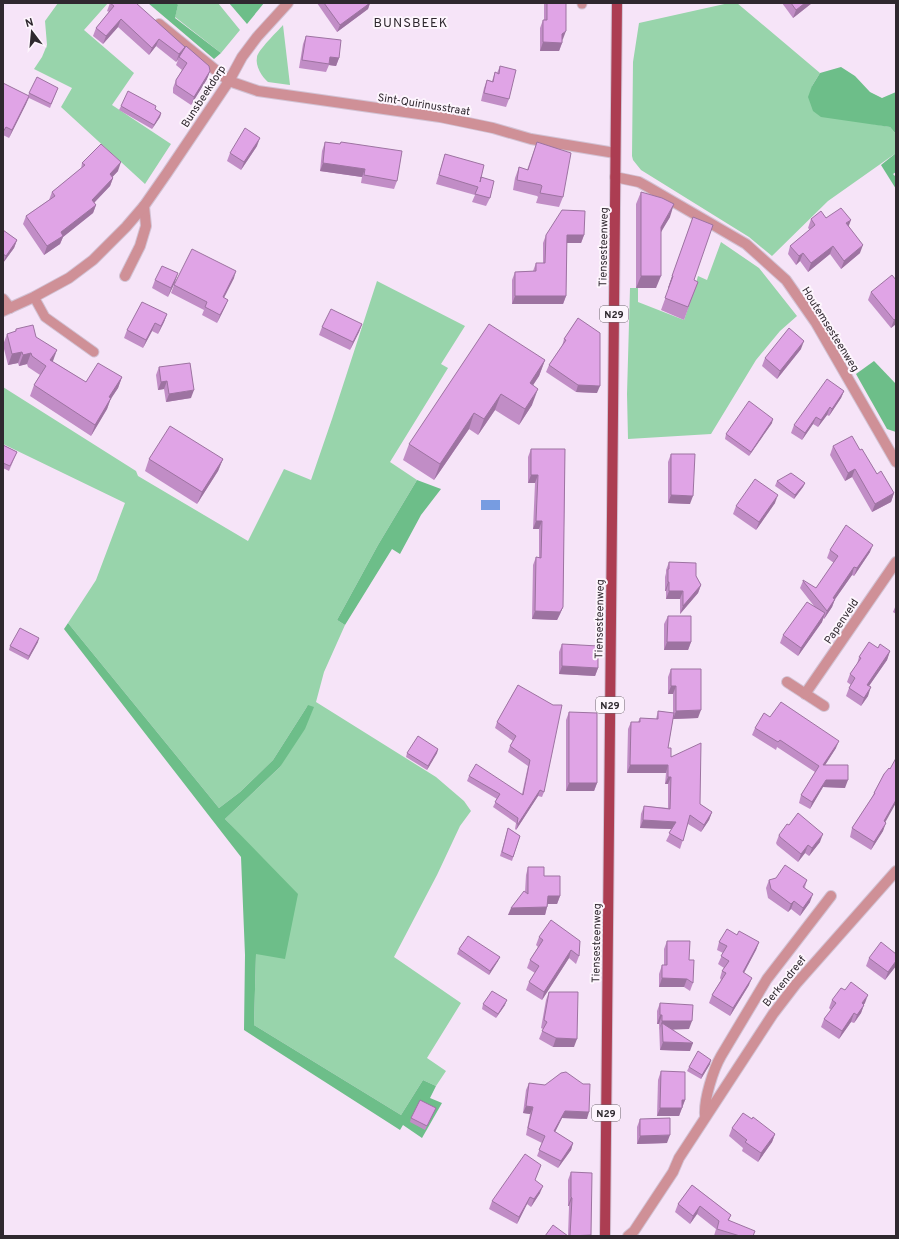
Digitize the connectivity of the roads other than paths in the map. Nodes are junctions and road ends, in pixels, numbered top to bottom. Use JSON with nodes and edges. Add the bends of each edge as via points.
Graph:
{"nodes":[{"id":1,"x":288,"y":3,"type":"edge"},
{"id":2,"x":617,"y":3,"type":"edge"},
{"id":3,"x":149,"y":16,"type":"edge"},
{"id":4,"x":229,"y":81,"type":"junction"},
{"id":5,"x":615,"y":153,"type":"junction"},
{"id":6,"x":615,"y":177,"type":"junction"},
{"id":7,"x":144,"y":206,"type":"junction"},
{"id":8,"x":125,"y":276,"type":"dead end"},
{"id":9,"x":34,"y":297,"type":"junction"},
{"id":10,"x":3,"y":299,"type":"edge"},
{"id":11,"x":6,"y":310,"type":"edge"},
{"id":12,"x":94,"y":352,"type":"dead end"},
{"id":13,"x":896,"y":462,"type":"edge"},
{"id":14,"x":896,"y":562,"type":"edge"},
{"id":15,"x":787,"y":682,"type":"dead end"},
{"id":16,"x":805,"y":694,"type":"junction"},
{"id":17,"x":824,"y":706,"type":"dead end"},
{"id":18,"x":896,"y":871,"type":"edge"},
{"id":19,"x":832,"y":896,"type":"dead end"},
{"id":20,"x":705,"y":1117,"type":"junction"},
{"id":21,"x":605,"y":1236,"type":"edge"},
{"id":22,"x":628,"y":1236,"type":"edge"}],
"edges":[{"from":1,"to":4,"type":"street","name":"Bunsbeekdorp","via":[[257,37]]},
{"from":2,"to":5,"type":"main road","name":"Tiensesteenweg","number":"N29"},
{"from":3,"to":4,"type":"street"},
{"from":4,"to":5,"type":"street","name":"Sint-Quirinusstraat","via":[[258,91],[440,117],[531,139]]},
{"from":4,"to":7,"type":"street","name":"Bunsbeekdorp"},
{"from":5,"to":6,"type":"main road","name":"Tiensesteenweg","number":"N29"},
{"from":6,"to":13,"type":"street","name":"Houtemsesteenweg","via":[[648,186],[746,244],[786,280],[816,323]]},
{"from":6,"to":21,"type":"main road","name":"Tiensesteenweg","number":"N29"},
{"from":7,"to":8,"type":"street","via":[[146,226],[140,246]]},
{"from":7,"to":9,"type":"street","name":"Bunsbeekdorp","via":[[92,260],[69,278]]},
{"from":9,"to":11,"type":"street","name":"Bunsbeekdorp"},
{"from":9,"to":12,"type":"lane","via":[[45,317]]},
{"from":10,"to":11,"type":"street"},
{"from":14,"to":16,"type":"street","name":"Papenveld"},
{"from":15,"to":16,"type":"street"},
{"from":16,"to":17,"type":"street"},
{"from":18,"to":20,"type":"street","name":"Berkendreef","via":[[772,1014]]},
{"from":19,"to":20,"type":"street","name":"Berkendreef","via":[[767,979],[715,1066]]},
{"from":20,"to":22,"type":"street","name":"Berkendreef","via":[[673,1172],[634,1231]]}]}
